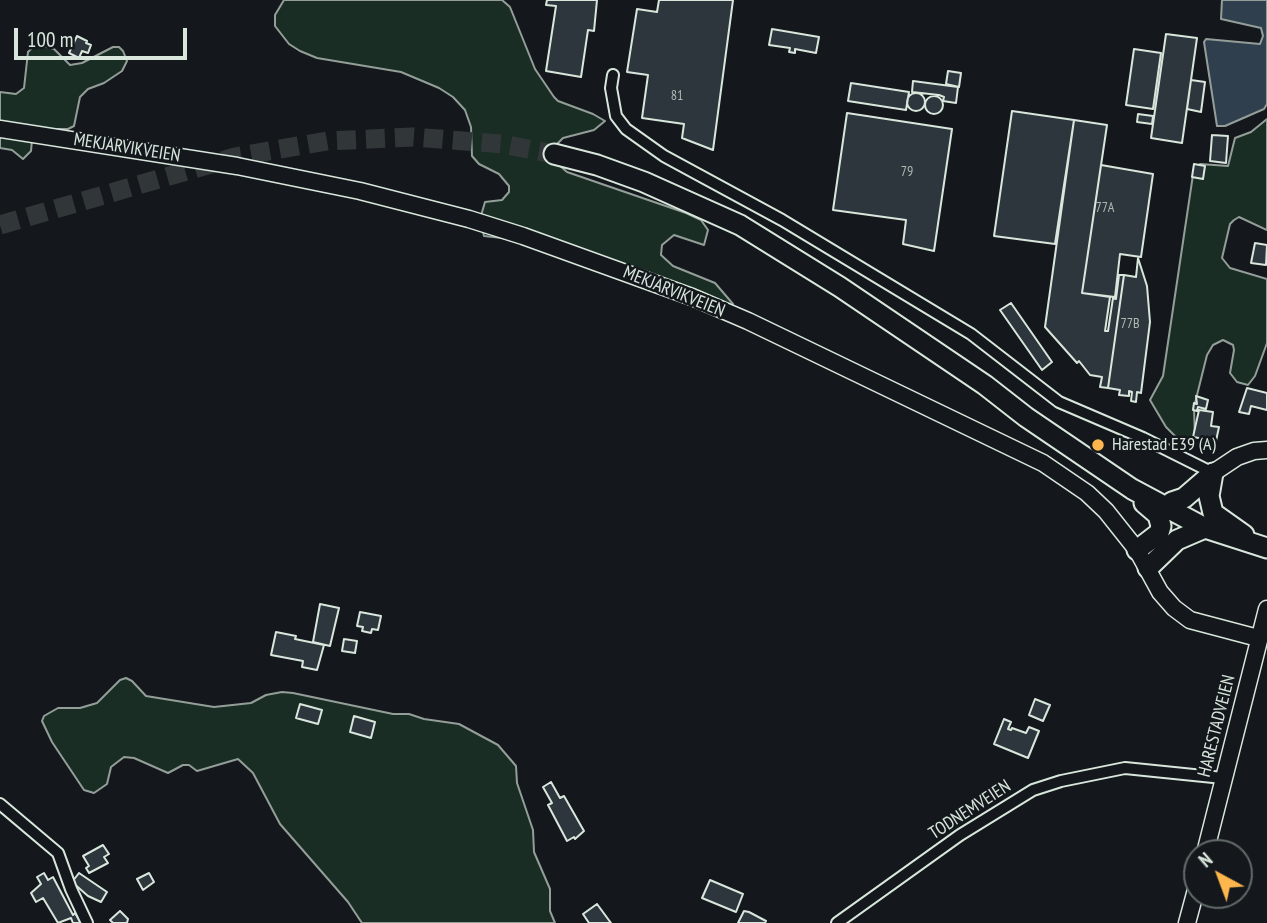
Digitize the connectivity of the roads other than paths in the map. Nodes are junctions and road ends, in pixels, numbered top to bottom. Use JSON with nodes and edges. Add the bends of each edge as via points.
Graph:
{"nodes":[{"id":1,"x":613,"y":75,"type":"dead end"},
{"id":2,"x":0,"y":129,"type":"edge"},
{"id":3,"x":554,"y":154,"type":"tunnel mouth"},
{"id":4,"x":985,"y":385,"type":"junction"},
{"id":5,"x":1267,"y":450,"type":"edge"},
{"id":6,"x":1213,"y":473,"type":"junction"},
{"id":7,"x":1132,"y":489,"type":"junction"},
{"id":8,"x":1171,"y":507,"type":"junction"},
{"id":9,"x":1205,"y":528,"type":"junction"},
{"id":10,"x":1257,"y":544,"type":"edge"},
{"id":11,"x":1137,"y":550,"type":"junction"},
{"id":12,"x":1148,"y":568,"type":"junction"},
{"id":13,"x":1267,"y":608,"type":"edge"},
{"id":14,"x":1258,"y":638,"type":"junction"},
{"id":15,"x":1223,"y":778,"type":"junction"},
{"id":16,"x":0,"y":804,"type":"edge"},
{"id":17,"x":1208,"y":839,"type":"edge"},
{"id":18,"x":87,"y":923,"type":"edge"},
{"id":19,"x":838,"y":923,"type":"edge"}],
"edges":[{"from":1,"to":6,"type":"street","via":[[617,116],[626,129],[664,156],[782,220],[971,334],[1059,402]]},
{"from":2,"to":11,"type":"main road","name":"MEKJARVIKVEIEN","via":[[237,166],[360,191],[469,219],[634,275],[748,321],[1043,463],[1087,493]]},
{"from":3,"to":4,"type":"highway","via":[[644,182],[740,225]]},
{"from":4,"to":7,"type":"highway"},
{"from":4,"to":8,"type":"highway","via":[[1030,408]]},
{"from":5,"to":6,"type":"main road","via":[[1237,457]]},
{"from":6,"to":8,"type":"highway"},
{"from":6,"to":10,"type":"highway","via":[[1209,496],[1213,513]]},
{"from":7,"to":8,"type":"highway"},
{"from":7,"to":11,"type":"highway","via":[[1161,520],[1159,533]]},
{"from":8,"to":9,"type":"highway"},
{"from":8,"to":10,"type":"highway"},
{"from":9,"to":10,"type":"highway"},
{"from":9,"to":12,"type":"highway","via":[[1177,540]]},
{"from":11,"to":12,"type":"main road","name":"MEKJARVIKVEIEN"},
{"from":12,"to":14,"type":"main road","name":"MEKJARVIKVEIEN","via":[[1160,592],[1190,620]]},
{"from":13,"to":14,"type":"main road","name":"HARESTADVEIEN"},
{"from":14,"to":15,"type":"main road","name":"HARESTADVEIEN"},
{"from":15,"to":17,"type":"main road","name":"HARESTADVEIEN"},
{"from":15,"to":19,"type":"street","name":"TODNEMVEIEN","via":[[1125,768],[1033,790],[960,835]]},
{"from":16,"to":18,"type":"street","via":[[58,853]]}]}
